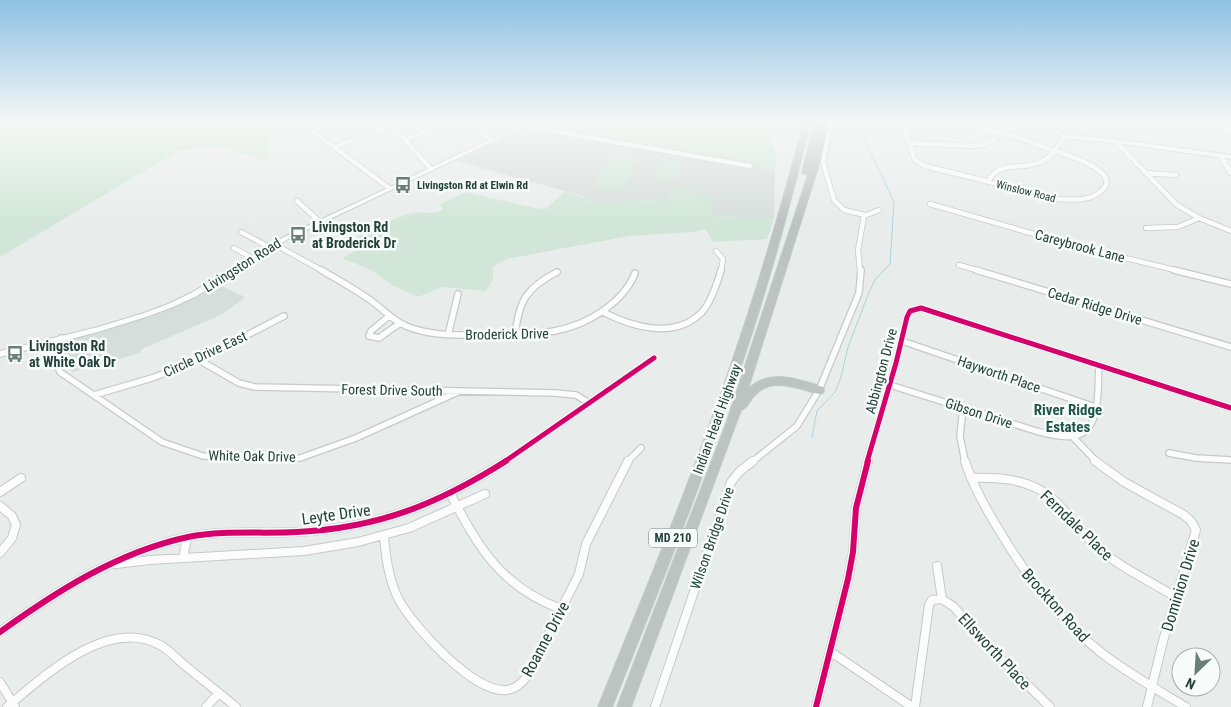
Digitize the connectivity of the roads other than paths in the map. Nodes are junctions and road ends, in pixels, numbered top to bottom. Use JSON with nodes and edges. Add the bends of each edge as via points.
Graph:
{"nodes":[{"id":1,"x":347,"y":156,"type":"edge"},
{"id":2,"x":419,"y":156,"type":"edge"},
{"id":3,"x":459,"y":156,"type":"edge"},
{"id":4,"x":697,"y":156,"type":"edge"},
{"id":5,"x":799,"y":156,"type":"edge"},
{"id":6,"x":804,"y":156,"type":"edge"},
{"id":7,"x":810,"y":156,"type":"edge"},
{"id":8,"x":817,"y":156,"type":"edge"},
{"id":9,"x":824,"y":156,"type":"edge"},
{"id":10,"x":914,"y":156,"type":"edge"},
{"id":11,"x":1049,"y":156,"type":"edge"},
{"id":12,"x":1067,"y":156,"type":"edge"},
{"id":13,"x":1130,"y":156,"type":"edge"},
{"id":14,"x":1221,"y":156,"type":"joint"},
{"id":15,"x":1231,"y":157,"type":"edge"},
{"id":16,"x":750,"y":166,"type":"dead end"},
{"id":17,"x":431,"y":169,"type":"junction"},
{"id":18,"x":1146,"y":173,"type":"junction"},
{"id":19,"x":1231,"y":173,"type":"edge"},
{"id":20,"x":1176,"y":175,"type":"dead end"},
{"id":21,"x":988,"y":182,"type":"junction"},
{"id":22,"x":389,"y":188,"type":"junction"},
{"id":23,"x":804,"y":194,"type":"junction"},
{"id":24,"x":296,"y":200,"type":"dead end"},
{"id":25,"x":930,"y":204,"type":"dead end"},
{"id":26,"x":879,"y":210,"type":"dead end"},
{"id":27,"x":784,"y":214,"type":"junction"},
{"id":28,"x":865,"y":215,"type":"junction"},
{"id":29,"x":1199,"y":218,"type":"junction"},
{"id":30,"x":320,"y":222,"type":"junction"},
{"id":31,"x":1146,"y":228,"type":"dead end"},
{"id":32,"x":1231,"y":231,"type":"edge"},
{"id":33,"x":241,"y":232,"type":"dead end"},
{"id":34,"x":271,"y":246,"type":"junction"},
{"id":35,"x":234,"y":248,"type":"dead end"},
{"id":36,"x":716,"y":251,"type":"dead end"},
{"id":37,"x":252,"y":258,"type":"junction"},
{"id":38,"x":959,"y":265,"type":"dead end"},
{"id":39,"x":557,"y":272,"type":"dead end"},
{"id":40,"x":635,"y":274,"type":"dead end"},
{"id":41,"x":1231,"y":284,"type":"edge"},
{"id":42,"x":458,"y":294,"type":"dead end"},
{"id":43,"x":603,"y":312,"type":"junction"},
{"id":44,"x":284,"y":316,"type":"dead end"},
{"id":45,"x":390,"y":316,"type":"junction"},
{"id":46,"x":400,"y":323,"type":"junction"},
{"id":47,"x":448,"y":335,"type":"junction"},
{"id":48,"x":515,"y":336,"type":"junction"},
{"id":49,"x":60,"y":338,"type":"junction"},
{"id":50,"x":902,"y":341,"type":"junction"},
{"id":51,"x":1231,"y":347,"type":"edge"},
{"id":52,"x":0,"y":354,"type":"edge"},
{"id":53,"x":654,"y":358,"type":"dead end"},
{"id":54,"x":199,"y":360,"type":"junction"},
{"id":55,"x":1099,"y":365,"type":"junction"},
{"id":56,"x":890,"y":385,"type":"junction"},
{"id":57,"x":819,"y":390,"type":"junction"},
{"id":58,"x":460,"y":391,"type":"junction"},
{"id":59,"x":94,"y":395,"type":"junction"},
{"id":60,"x":590,"y":402,"type":"junction"},
{"id":61,"x":1095,"y":407,"type":"junction"},
{"id":62,"x":963,"y":408,"type":"junction"},
{"id":63,"x":1231,"y":408,"type":"edge"},
{"id":64,"x":731,"y":424,"type":"junction"},
{"id":65,"x":1072,"y":436,"type":"junction"},
{"id":66,"x":641,"y":448,"type":"dead end"},
{"id":67,"x":1169,"y":453,"type":"dead end"},
{"id":68,"x":1231,"y":460,"type":"edge"},
{"id":69,"x":21,"y":478,"type":"dead end"},
{"id":70,"x":971,"y":478,"type":"junction"},
{"id":71,"x":0,"y":492,"type":"edge"},
{"id":72,"x":450,"y":493,"type":"junction"},
{"id":73,"x":485,"y":494,"type":"dead end"},
{"id":74,"x":0,"y":506,"type":"edge"},
{"id":75,"x":458,"y":508,"type":"junction"},
{"id":76,"x":384,"y":537,"type":"junction"},
{"id":77,"x":187,"y":538,"type":"junction"},
{"id":78,"x":0,"y":552,"type":"edge"},
{"id":79,"x":183,"y":558,"type":"junction"},
{"id":80,"x":937,"y":566,"type":"dead end"},
{"id":81,"x":104,"y":567,"type":"junction"},
{"id":82,"x":1176,"y":597,"type":"junction"},
{"id":83,"x":941,"y":598,"type":"junction"},
{"id":84,"x":561,"y":609,"type":"junction"},
{"id":85,"x":0,"y":632,"type":"edge"},
{"id":86,"x":831,"y":652,"type":"junction"},
{"id":87,"x":0,"y":682,"type":"edge"},
{"id":88,"x":1151,"y":686,"type":"junction"},
{"id":89,"x":219,"y":693,"type":"junction"},
{"id":90,"x":11,"y":706,"type":"edge"},
{"id":91,"x":206,"y":707,"type":"edge"},
{"id":92,"x":236,"y":707,"type":"edge"},
{"id":93,"x":605,"y":707,"type":"edge"},
{"id":94,"x":624,"y":707,"type":"edge"},
{"id":95,"x":655,"y":707,"type":"edge"},
{"id":96,"x":816,"y":707,"type":"edge"},
{"id":97,"x":914,"y":707,"type":"edge"},
{"id":98,"x":1050,"y":707,"type":"edge"},
{"id":99,"x":1147,"y":707,"type":"edge"},
{"id":100,"x":1186,"y":707,"type":"edge"}],
"edges":[{"from":1,"to":22,"type":"street"},
{"from":2,"to":17,"type":"street"},
{"from":3,"to":17,"type":"main road","name":"Livingston Road"},
{"from":4,"to":16,"type":"street"},
{"from":5,"to":27,"type":"highway","name":"Indian Head Highway","number":"MD 210"},
{"from":6,"to":27,"type":"highway"},
{"from":7,"to":23,"type":"highway"},
{"from":8,"to":23,"type":"highway","name":"Indian Head Highway","number":"MD 210"},
{"from":9,"to":28,"type":"street","via":[[823,162],[834,200],[844,210]]},
{"from":10,"to":21,"type":"street","name":"Winslow Road","via":[[920,164]]},
{"from":11,"to":21,"type":"street","via":[[1039,163],[995,170]]},
{"from":12,"to":21,"type":"street","name":"Winslow Road","via":[[1096,168],[1105,180],[1104,191],[1089,199],[1067,200]]},
{"from":13,"to":18,"type":"street"},
{"from":14,"to":15,"type":"main road"},
{"from":14,"to":19,"type":"street"},
{"from":17,"to":22,"type":"main road","name":"Livingston Road"},
{"from":18,"to":20,"type":"street"},
{"from":18,"to":29,"type":"street","via":[[1174,202]]},
{"from":22,"to":30,"type":"main road","name":"Livingston Road"},
{"from":23,"to":64,"type":"highway","name":"Indian Head Highway","number":"MD 210"},
{"from":24,"to":30,"type":"street"},
{"from":25,"to":41,"type":"street","name":"Careybrook Lane","via":[[1072,245]]},
{"from":26,"to":28,"type":"street"},
{"from":27,"to":93,"type":"highway","name":"Indian Head Highway","number":"MD 210","via":[[736,368],[677,528]]},
{"from":28,"to":57,"type":"street","name":"Wilson Bridge Drive","via":[[858,250],[861,278],[858,296]]},
{"from":29,"to":31,"type":"street","via":[[1178,227]]},
{"from":29,"to":32,"type":"street"},
{"from":30,"to":34,"type":"main road","name":"Livingston Road"},
{"from":33,"to":34,"type":"street","name":"Broderick Drive"},
{"from":34,"to":37,"type":"main road","name":"Livingston Road"},
{"from":34,"to":45,"type":"street","name":"Broderick Drive","via":[[368,299]]},
{"from":35,"to":37,"type":"street"},
{"from":36,"to":43,"type":"street","via":[[723,260],[721,272],[707,304],[700,314],[688,321],[669,328],[643,328],[623,323]]},
{"from":37,"to":49,"type":"main road","name":"Livingston Road","via":[[178,302],[139,317]]},
{"from":38,"to":51,"type":"street","name":"Cedar Ridge Drive"},
{"from":39,"to":48,"type":"street","via":[[534,284],[525,294],[519,305]]},
{"from":40,"to":43,"type":"street","name":"Broderick Drive","via":[[623,295]]},
{"from":42,"to":47,"type":"street"},
{"from":43,"to":48,"type":"street","name":"Broderick Drive","via":[[556,333]]},
{"from":44,"to":54,"type":"street","name":"Circle Drive East"},
{"from":45,"to":46,"type":"street","name":"Broderick Drive"},
{"from":45,"to":46,"type":"street","via":[[372,329],[370,336],[380,338]]},
{"from":46,"to":47,"type":"street","name":"Broderick Drive","via":[[424,332]]},
{"from":47,"to":48,"type":"street","name":"Broderick Drive"},
{"from":49,"to":52,"type":"main road","name":"Livingston Road"},
{"from":49,"to":59,"type":"street","name":"White Oak Drive","via":[[58,370]]},
{"from":50,"to":55,"type":"street","name":"Abbington Drive","via":[[908,314],[924,308]]},
{"from":50,"to":56,"type":"street","name":"Abbington Drive"},
{"from":50,"to":61,"type":"street","name":"Hayworth Place"},
{"from":53,"to":60,"type":"street","name":"Leyte Drive"},
{"from":54,"to":58,"type":"street","name":"Forest Drive South","via":[[238,383],[255,387]]},
{"from":54,"to":59,"type":"street","name":"Circle Drive East"},
{"from":55,"to":61,"type":"street"},
{"from":55,"to":63,"type":"street","name":"Abbington Drive"},
{"from":56,"to":62,"type":"street","name":"Gibson Drive"},
{"from":56,"to":86,"type":"street","name":"Abbington Drive","via":[[857,500],[852,560]]},
{"from":57,"to":64,"type":"highway","via":[[783,380],[760,383],[746,396]]},
{"from":57,"to":95,"type":"street","name":"Wilson Bridge Drive","via":[[797,426],[740,471],[731,482]]},
{"from":58,"to":59,"type":"street","name":"White Oak Drive","via":[[330,450],[300,458],[276,459],[203,456],[175,448]]},
{"from":58,"to":60,"type":"street","name":"Forest Drive South","via":[[567,394]]},
{"from":60,"to":72,"type":"street","name":"Leyte Drive"},
{"from":61,"to":65,"type":"street","via":[[1095,420],[1090,429]]},
{"from":62,"to":65,"type":"street","name":"Gibson Drive","via":[[1044,434]]},
{"from":62,"to":70,"type":"street","name":"Brockton Road","via":[[960,442]]},
{"from":64,"to":94,"type":"highway","name":"Indian Head Highway","number":"MD 210"},
{"from":65,"to":82,"type":"street","name":"Dominion Drive","via":[[1111,474],[1192,522],[1196,534]]},
{"from":66,"to":84,"type":"street","name":"Roanne Drive","via":[[628,460],[594,527],[584,549],[582,568]]},
{"from":67,"to":68,"type":"street"},
{"from":69,"to":71,"type":"street"},
{"from":70,"to":82,"type":"street","name":"Ferndale Place","via":[[1010,478],[1043,490],[1097,548]]},
{"from":70,"to":88,"type":"street","name":"Brockton Road","via":[[1004,540],[1038,590],[1091,644]]},
{"from":72,"to":75,"type":"street"},
{"from":72,"to":77,"type":"street","name":"Leyte Drive","via":[[400,515],[358,525]]},
{"from":73,"to":75,"type":"street","name":"Leyte Drive"},
{"from":74,"to":78,"type":"street","via":[[12,516],[16,525],[12,538]]},
{"from":75,"to":76,"type":"street","name":"Leyte Drive"},
{"from":75,"to":84,"type":"street","via":[[482,550],[499,571],[534,598]]},
{"from":76,"to":79,"type":"street","name":"Leyte Drive","via":[[319,550]]},
{"from":76,"to":84,"type":"street","name":"Roanne Drive","via":[[391,580],[411,619],[445,655],[491,688],[507,690],[525,680]]},
{"from":77,"to":79,"type":"street"},
{"from":77,"to":81,"type":"street","name":"Leyte Drive"},
{"from":79,"to":81,"type":"street","name":"Leyte Drive","via":[[133,561]]},
{"from":80,"to":83,"type":"street"},
{"from":81,"to":85,"type":"street","name":"Leyte Drive","via":[[64,587]]},
{"from":82,"to":88,"type":"street","name":"Dominion Drive"},
{"from":83,"to":97,"type":"street","via":[[932,600],[929,605]]},
{"from":83,"to":98,"type":"street","name":"Ellsworth Place","via":[[956,609],[982,640]]},
{"from":86,"to":96,"type":"street","name":"Abbington Drive"},
{"from":86,"to":97,"type":"street"},
{"from":87,"to":90,"type":"street"},
{"from":88,"to":99,"type":"street","name":"Dominion Drive"},
{"from":88,"to":100,"type":"street","name":"Brockton Road"},
{"from":89,"to":90,"type":"street","via":[[159,644],[128,638],[86,649],[57,667]]},
{"from":89,"to":91,"type":"street"},
{"from":89,"to":92,"type":"street"}]}
